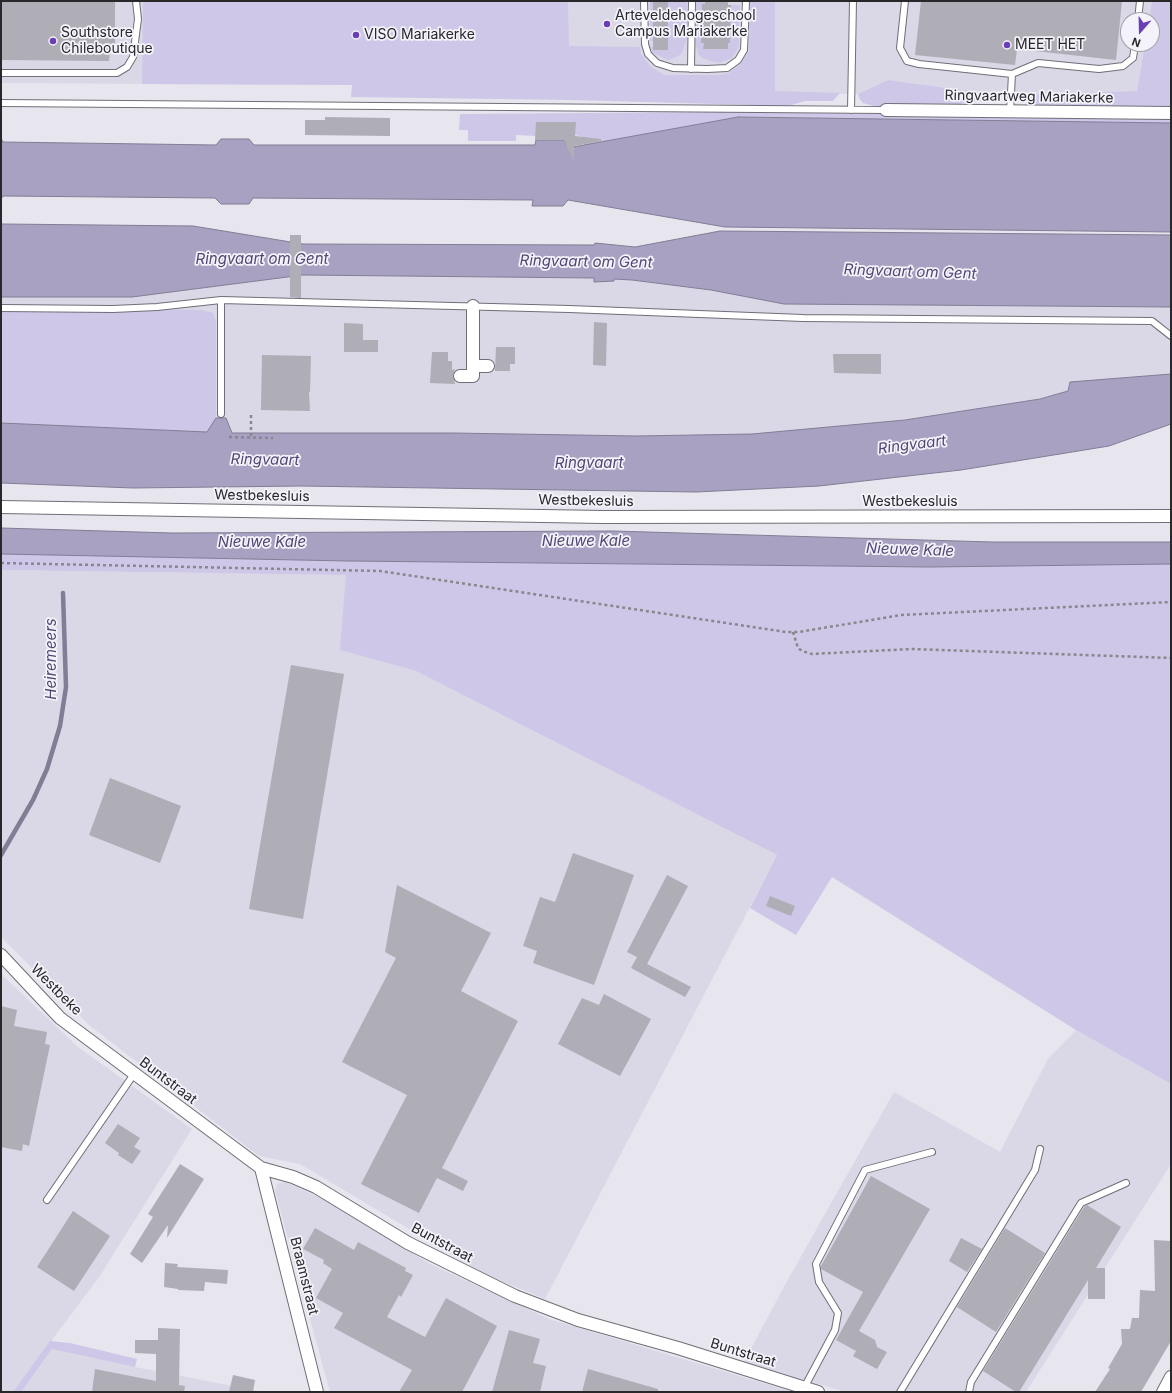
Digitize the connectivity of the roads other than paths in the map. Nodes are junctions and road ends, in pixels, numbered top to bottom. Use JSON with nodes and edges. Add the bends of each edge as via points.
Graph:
{"nodes":[{"id":1,"x":136,"y":1,"type":"edge"},
{"id":2,"x":644,"y":1,"type":"edge"},
{"id":3,"x":692,"y":1,"type":"edge"},
{"id":4,"x":746,"y":1,"type":"edge"},
{"id":5,"x":852,"y":1,"type":"edge"},
{"id":6,"x":905,"y":1,"type":"edge"},
{"id":7,"x":1140,"y":1,"type":"edge"},
{"id":8,"x":1139,"y":12,"type":"edge"},
{"id":9,"x":1134,"y":52,"type":"edge"},
{"id":10,"x":692,"y":69,"type":"junction"},
{"id":11,"x":1,"y":73,"type":"edge"},
{"id":12,"x":1012,"y":74,"type":"junction"},
{"id":13,"x":1,"y":103,"type":"edge"},
{"id":14,"x":851,"y":110,"type":"junction"},
{"id":15,"x":886,"y":110,"type":"joint"},
{"id":16,"x":1010,"y":112,"type":"junction"},
{"id":17,"x":1171,"y":113,"type":"edge"},
{"id":18,"x":221,"y":300,"type":"junction"},
{"id":19,"x":474,"y":306,"type":"junction"},
{"id":20,"x":1,"y":308,"type":"edge"},
{"id":21,"x":1171,"y":336,"type":"edge"},
{"id":22,"x":473,"y":366,"type":"junction"},
{"id":23,"x":488,"y":366,"type":"dead end"},
{"id":24,"x":460,"y":376,"type":"dead end"},
{"id":25,"x":221,"y":414,"type":"dead end"},
{"id":26,"x":1,"y":507,"type":"edge"},
{"id":27,"x":1171,"y":516,"type":"edge"},
{"id":28,"x":1,"y":955,"type":"edge"},
{"id":29,"x":93,"y":1043,"type":"joint"},
{"id":30,"x":134,"y":1074,"type":"junction"},
{"id":31,"x":1040,"y":1149,"type":"dead end"},
{"id":32,"x":932,"y":1152,"type":"dead end"},
{"id":33,"x":261,"y":1168,"type":"junction"},
{"id":34,"x":1126,"y":1183,"type":"dead end"},
{"id":35,"x":47,"y":1200,"type":"dead end"},
{"id":36,"x":1171,"y":1377,"type":"edge"},
{"id":37,"x":804,"y":1388,"type":"junction"},
{"id":38,"x":317,"y":1392,"type":"edge"},
{"id":39,"x":818,"y":1392,"type":"edge"},
{"id":40,"x":900,"y":1392,"type":"edge"},
{"id":41,"x":969,"y":1392,"type":"edge"},
{"id":42,"x":1163,"y":1392,"type":"edge"}],
"edges":[{"from":1,"to":11,"type":"lane","via":[[138,19],[133,57],[127,67],[116,73]]},
{"from":2,"to":10,"type":"lane","via":[[645,44],[648,54],[657,63],[673,68]]},
{"from":3,"to":10,"type":"lane"},
{"from":4,"to":10,"type":"lane","via":[[744,50],[738,60],[727,68]]},
{"from":5,"to":14,"type":"lane"},
{"from":6,"to":12,"type":"lane","via":[[900,48],[907,61]]},
{"from":7,"to":8,"type":"lane"},
{"from":9,"to":12,"type":"lane","via":[[1133,58],[1123,66],[1099,70],[1038,63]]},
{"from":12,"to":16,"type":"lane"},
{"from":13,"to":14,"type":"lane"},
{"from":14,"to":15,"type":"lane"},
{"from":15,"to":16,"type":"street","name":"Ringvaartweg Mariakerke"},
{"from":16,"to":17,"type":"street","name":"Ringvaartweg Mariakerke"},
{"from":18,"to":19,"type":"lane"},
{"from":18,"to":20,"type":"lane","via":[[113,309]]},
{"from":18,"to":25,"type":"lane"},
{"from":19,"to":21,"type":"lane","via":[[803,318],[1152,322]]},
{"from":19,"to":22,"type":"street"},
{"from":22,"to":23,"type":"street"},
{"from":22,"to":24,"type":"street","via":[[472,376]]},
{"from":26,"to":27,"type":"street","name":"Westbekesluis","via":[[603,517]]},
{"from":28,"to":29,"type":"street","name":"Westbeke","via":[[60,1018]]},
{"from":29,"to":30,"type":"street","name":"Buntstraat"},
{"from":30,"to":33,"type":"street","name":"Buntstraat"},
{"from":30,"to":35,"type":"lane"},
{"from":31,"to":40,"type":"lane","via":[[1035,1170]]},
{"from":32,"to":37,"type":"lane","via":[[865,1170],[816,1264],[819,1282],[838,1313],[836,1330]]},
{"from":33,"to":37,"type":"street","name":"Buntstraat","via":[[316,1187],[408,1243],[515,1296],[578,1320]]},
{"from":33,"to":38,"type":"street","name":"Braamstraat"},
{"from":34,"to":41,"type":"lane","via":[[1081,1203],[971,1382]]},
{"from":36,"to":42,"type":"street"},
{"from":37,"to":39,"type":"street","name":"Buntstraat"}]}
